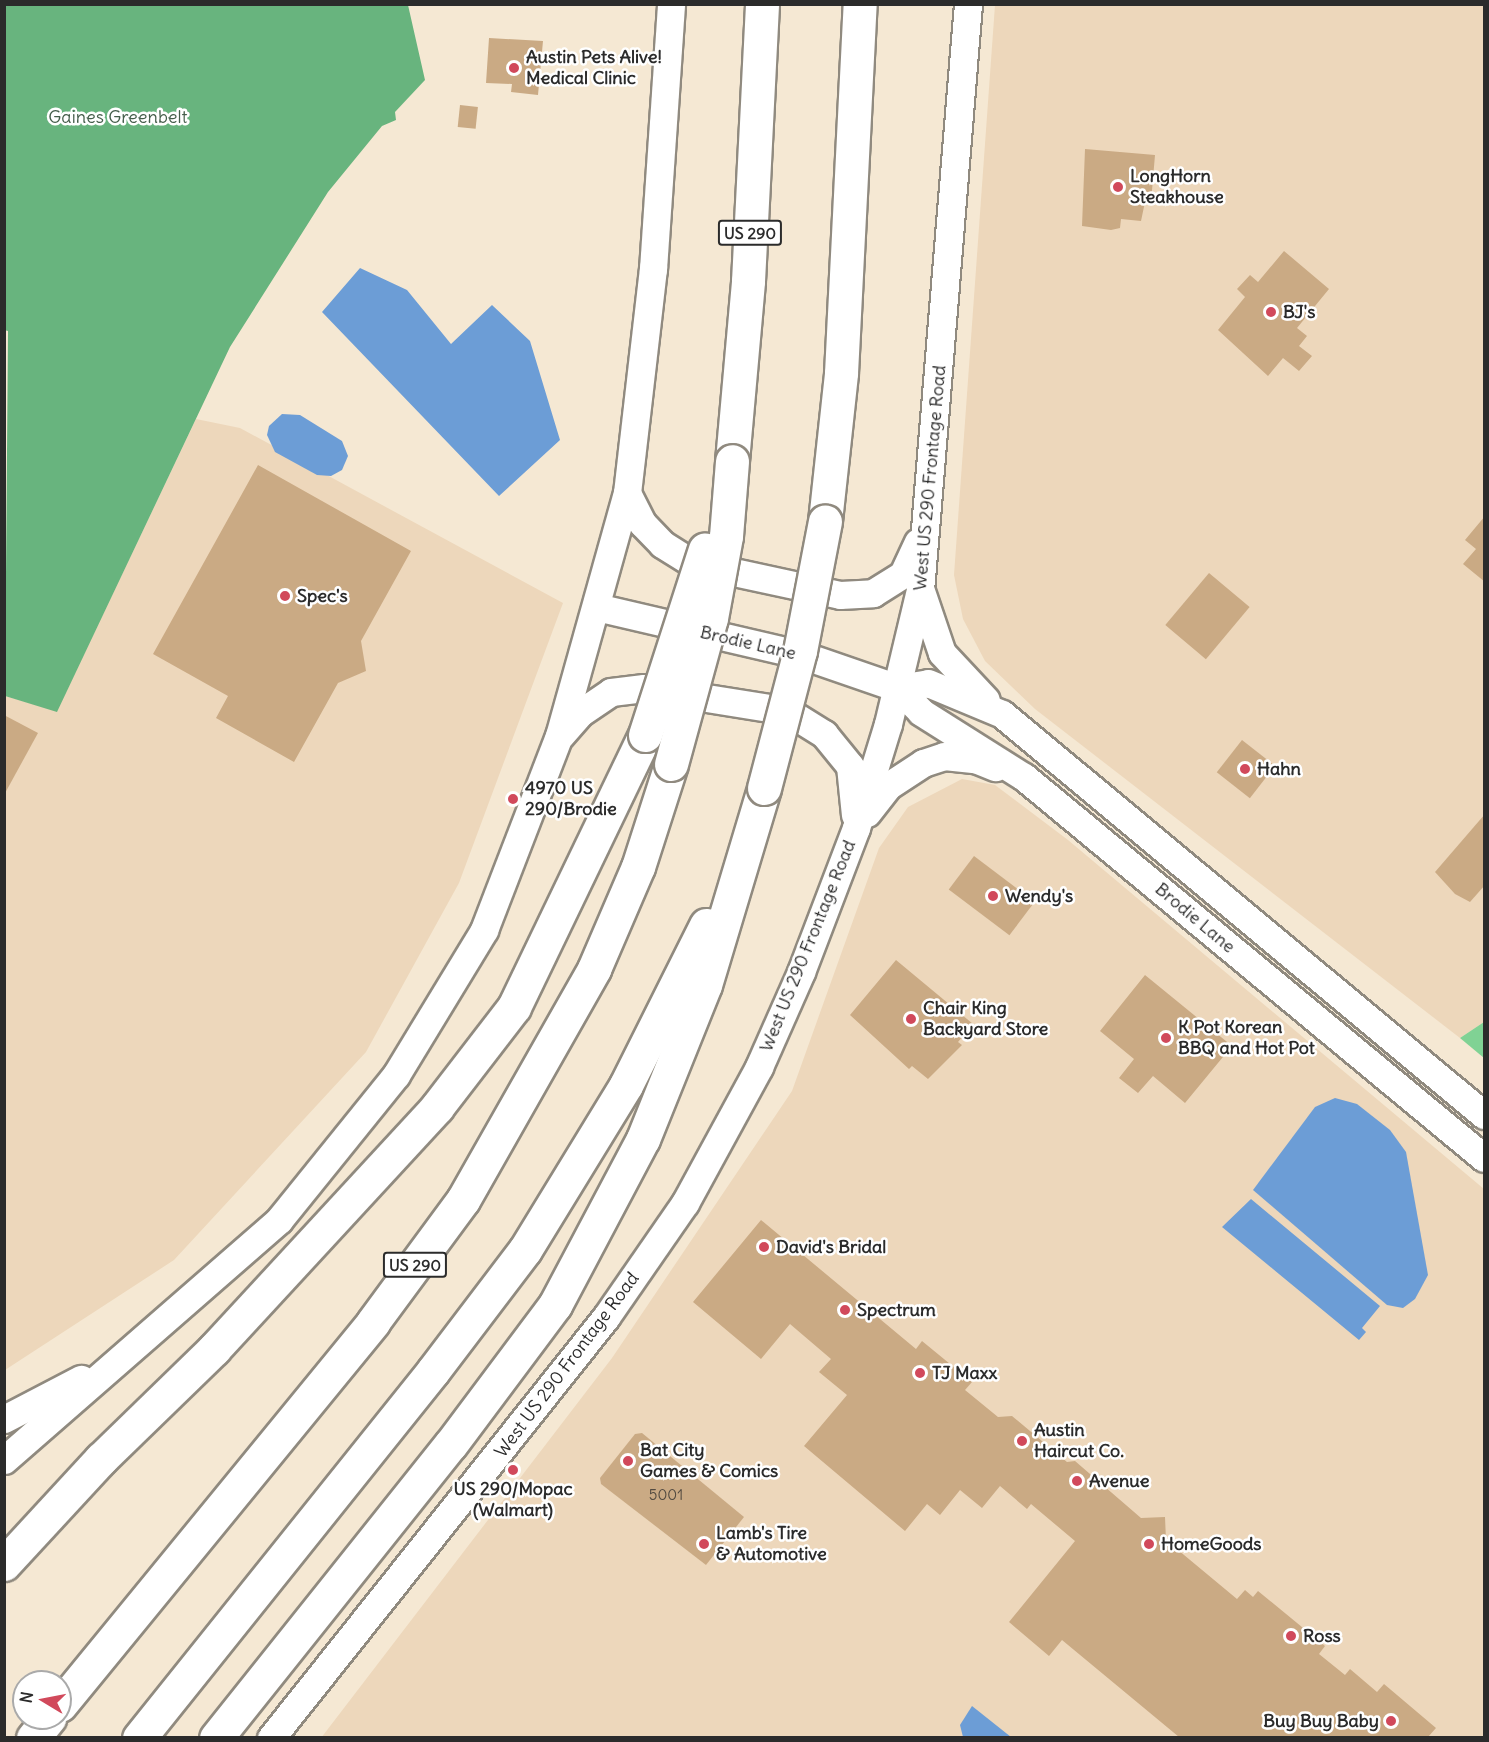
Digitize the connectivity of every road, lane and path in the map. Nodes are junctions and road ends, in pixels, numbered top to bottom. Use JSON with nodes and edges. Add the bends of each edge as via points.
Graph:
{"nodes":[{"id":1,"x":671,"y":4,"type":"edge"},
{"id":2,"x":762,"y":4,"type":"edge"},
{"id":3,"x":860,"y":4,"type":"edge"},
{"id":4,"x":872,"y":4,"type":"edge"},
{"id":5,"x":968,"y":4,"type":"edge"},
{"id":6,"x":856,"y":93,"type":"junction"},
{"id":7,"x":732,"y":461,"type":"junction"},
{"id":8,"x":627,"y":494,"type":"junction"},
{"id":9,"x":927,"y":523,"type":"junction"},
{"id":10,"x":920,"y":590,"type":"junction"},
{"id":11,"x":596,"y":607,"type":"junction"},
{"id":12,"x":898,"y":688,"type":"junction"},
{"id":13,"x":1002,"y":714,"type":"junction"},
{"id":14,"x":559,"y":736,"type":"junction"},
{"id":15,"x":1024,"y":777,"type":"junction"},
{"id":16,"x":856,"y":828,"type":"junction"},
{"id":17,"x":742,"y":851,"type":"junction"},
{"id":18,"x":1344,"y":1041,"type":"junction"},
{"id":19,"x":1481,"y":1112,"type":"edge"},
{"id":20,"x":1485,"y":1158,"type":"edge"},
{"id":21,"x":124,"y":1356,"type":"junction"},
{"id":22,"x":4,"y":1419,"type":"edge"},
{"id":23,"x":4,"y":1460,"type":"edge"},
{"id":24,"x":4,"y":1564,"type":"edge"},
{"id":25,"x":72,"y":1690,"type":"edge"},
{"id":26,"x":221,"y":1730,"type":"edge"},
{"id":27,"x":139,"y":1737,"type":"edge"},
{"id":28,"x":271,"y":1737,"type":"edge"}],
"edges":[{"from":1,"to":8,"type":"main road","via":[[653,269]]},
{"from":2,"to":7,"type":"highway","number":"US 290","via":[[748,281]]},
{"from":3,"to":6,"type":"highway"},
{"from":4,"to":6,"type":"highway"},
{"from":5,"to":9,"type":"main road","name":"West US 290 Frontage Road"},
{"from":6,"to":17,"type":"highway","bridge":true,"via":[[841,374],[825,521],[800,651],[764,788]]},
{"from":7,"to":24,"type":"highway","bridge":true,"via":[[645,735],[514,1007],[437,1107],[391,1159]]},
{"from":7,"to":25,"type":"highway","number":"US 290","bridge":true,"via":[[726,536],[711,618],[638,867],[594,969],[463,1200],[373,1322]]},
{"from":8,"to":9,"type":"main road","via":[[642,523],[662,544],[692,563],[840,595],[873,593],[903,574]]},
{"from":8,"to":11,"type":"main road"},
{"from":9,"to":10,"type":"main road","name":"West US 290 Frontage Road"},
{"from":10,"to":12,"type":"main road","name":"West US 290 Frontage Road"},
{"from":10,"to":13,"type":"main road","via":[[942,653],[963,680]]},
{"from":11,"to":12,"type":"main road","name":"Brodie Lane","via":[[802,656]]},
{"from":11,"to":14,"type":"main road"},
{"from":12,"to":13,"type":"main road","name":"Brodie Lane","via":[[928,683]]},
{"from":12,"to":15,"type":"main road","name":"Brodie Lane","via":[[921,712]]},
{"from":12,"to":16,"type":"main road","name":"West US 290 Frontage Road"},
{"from":13,"to":19,"type":"main road","name":"Brodie Lane"},
{"from":14,"to":16,"type":"main road","via":[[580,713],[611,692],[645,688],[787,711],[824,734],[850,766]]},
{"from":14,"to":21,"type":"main road","via":[[484,930],[396,1074],[279,1220]]},
{"from":15,"to":16,"type":"main road","via":[[975,759],[944,756],[923,763],[888,786]]},
{"from":15,"to":18,"type":"main road","name":"Brodie Lane"},
{"from":16,"to":28,"type":"main road","name":"West US 290 Frontage Road","via":[[801,972],[759,1067],[685,1203],[593,1334]]},
{"from":17,"to":26,"type":"highway","via":[[705,985],[643,1139],[555,1305],[414,1490]]},
{"from":17,"to":27,"type":"highway","via":[[626,1085],[525,1250],[433,1371]]},
{"from":18,"to":19,"type":"main road","via":[[1360,1037],[1436,1093]]},
{"from":18,"to":20,"type":"main road","name":"Brodie Lane"},
{"from":21,"to":22,"type":"main road"},
{"from":21,"to":23,"type":"main road"}]}
